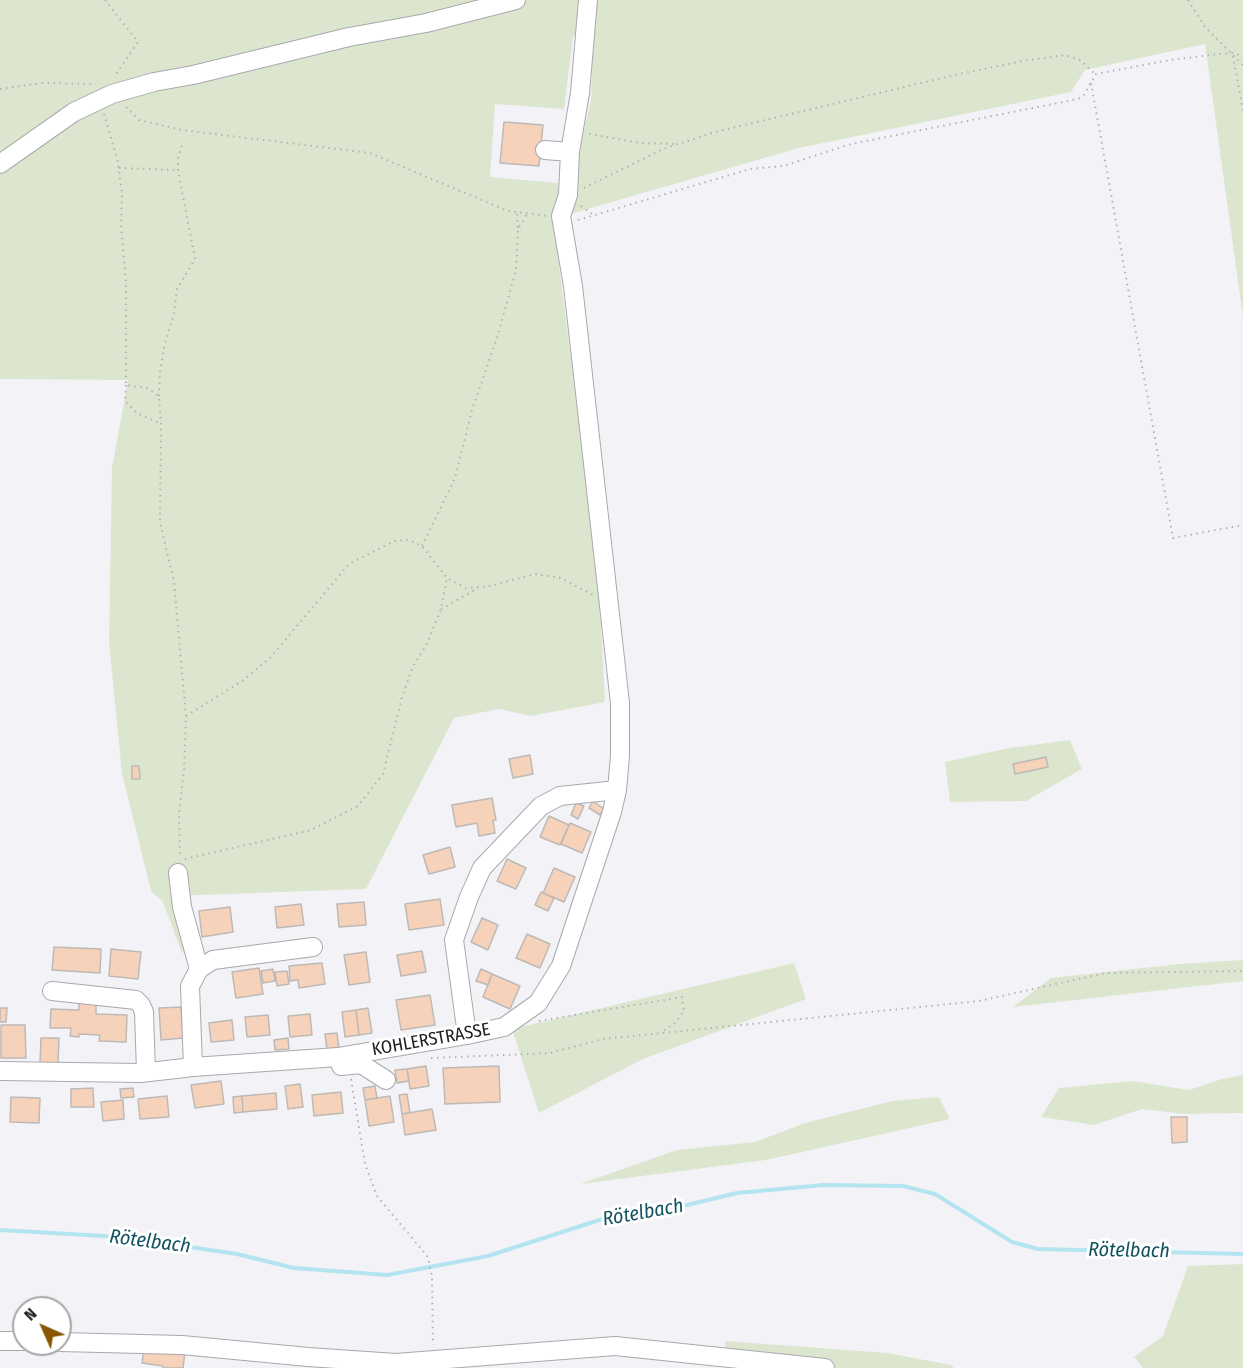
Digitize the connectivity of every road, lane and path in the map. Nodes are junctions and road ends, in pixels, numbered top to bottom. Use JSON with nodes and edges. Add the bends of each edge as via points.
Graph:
{"nodes":[{"id":1,"x":105,"y":0,"type":"edge"},
{"id":2,"x":516,"y":0,"type":"edge"},
{"id":3,"x":588,"y":0,"type":"edge"},
{"id":4,"x":1188,"y":0,"type":"edge"},
{"id":5,"x":1232,"y":53,"type":"junction"},
{"id":6,"x":1243,"y":56,"type":"edge"},
{"id":7,"x":1243,"y":65,"type":"edge"},
{"id":8,"x":1096,"y":74,"type":"junction"},
{"id":9,"x":1091,"y":83,"type":"junction"},
{"id":10,"x":0,"y":88,"type":"edge"},
{"id":11,"x":106,"y":97,"type":"junction"},
{"id":12,"x":1243,"y":111,"type":"edge"},
{"id":13,"x":574,"y":130,"type":"junction"},
{"id":14,"x":678,"y":144,"type":"junction"},
{"id":15,"x":182,"y":145,"type":"dead end"},
{"id":16,"x":545,"y":150,"type":"dead end"},
{"id":17,"x":570,"y":152,"type":"junction"},
{"id":18,"x":0,"y":164,"type":"edge"},
{"id":19,"x":119,"y":168,"type":"junction"},
{"id":20,"x":178,"y":170,"type":"junction"},
{"id":21,"x":567,"y":195,"type":"junction"},
{"id":22,"x":517,"y":213,"type":"junction"},
{"id":23,"x":527,"y":214,"type":"junction"},
{"id":24,"x":562,"y":220,"type":"junction"},
{"id":25,"x":518,"y":229,"type":"junction"},
{"id":26,"x":126,"y":385,"type":"junction"},
{"id":27,"x":159,"y":396,"type":"junction"},
{"id":28,"x":161,"y":424,"type":"junction"},
{"id":29,"x":1243,"y":525,"type":"edge"},
{"id":30,"x":422,"y":546,"type":"junction"},
{"id":31,"x":447,"y":578,"type":"junction"},
{"id":32,"x":480,"y":587,"type":"junction"},
{"id":33,"x":609,"y":604,"type":"junction"},
{"id":34,"x":441,"y":609,"type":"junction"},
{"id":35,"x":186,"y":717,"type":"junction"},
{"id":36,"x":617,"y":790,"type":"junction"},
{"id":37,"x":179,"y":866,"type":"junction"},
{"id":38,"x":313,"y":947,"type":"dead end"},
{"id":39,"x":199,"y":969,"type":"junction"},
{"id":40,"x":1243,"y":971,"type":"edge"},
{"id":41,"x":52,"y":991,"type":"dead end"},
{"id":42,"x":537,"y":1022,"type":"dead end"},
{"id":43,"x":659,"y":1034,"type":"junction"},
{"id":44,"x":467,"y":1035,"type":"junction"},
{"id":45,"x":428,"y":1058,"type":"dead end"},
{"id":46,"x":295,"y":1061,"type":"junction"},
{"id":47,"x":348,"y":1065,"type":"junction"},
{"id":48,"x":193,"y":1067,"type":"junction"},
{"id":49,"x":0,"y":1071,"type":"edge"},
{"id":50,"x":146,"y":1072,"type":"junction"},
{"id":51,"x":386,"y":1080,"type":"dead end"},
{"id":52,"x":72,"y":1342,"type":"edge"},
{"id":53,"x":438,"y":1362,"type":"edge"},
{"id":54,"x":825,"y":1368,"type":"edge"}],
"edges":[{"from":1,"to":11,"type":"path","via":[[138,42],[112,80]]},
{"from":2,"to":11,"type":"street","via":[[154,81]]},
{"from":3,"to":13,"type":"street"},
{"from":4,"to":5,"type":"path","via":[[1205,27]]},
{"from":5,"to":6,"type":"path"},
{"from":5,"to":7,"type":"path"},
{"from":5,"to":8,"type":"path"},
{"from":5,"to":12,"type":"path"},
{"from":8,"to":9,"type":"path"},
{"from":8,"to":14,"type":"path","via":[[1080,60],[1065,55],[1023,61],[715,132]]},
{"from":9,"to":24,"type":"path","via":[[1078,99],[851,144],[783,166],[750,169]]},
{"from":9,"to":29,"type":"path","via":[[1173,538]]},
{"from":10,"to":11,"type":"path","via":[[77,82],[98,84]]},
{"from":11,"to":18,"type":"street","via":[[74,112]]},
{"from":11,"to":19,"type":"path"},
{"from":11,"to":22,"type":"path","via":[[139,120],[182,130],[370,153]]},
{"from":13,"to":14,"type":"path","via":[[641,143]]},
{"from":13,"to":17,"type":"street"},
{"from":14,"to":21,"type":"path"},
{"from":15,"to":20,"type":"path"},
{"from":16,"to":17,"type":"street"},
{"from":17,"to":21,"type":"street"},
{"from":19,"to":20,"type":"path"},
{"from":19,"to":26,"type":"path","via":[[126,284]]},
{"from":20,"to":27,"type":"path","via":[[195,259],[177,289],[164,348]]},
{"from":21,"to":24,"type":"street"},
{"from":22,"to":23,"type":"path"},
{"from":22,"to":25,"type":"path"},
{"from":23,"to":24,"type":"path"},
{"from":23,"to":25,"type":"path"},
{"from":24,"to":33,"type":"street","name":"KOHLERSTRASSE","via":[[573,285]]},
{"from":25,"to":30,"type":"path","via":[[516,270],[455,478]]},
{"from":26,"to":27,"type":"path","via":[[147,388]]},
{"from":26,"to":28,"type":"path","via":[[126,401],[137,413]]},
{"from":27,"to":28,"type":"path"},
{"from":28,"to":35,"type":"path","via":[[160,522],[174,582]]},
{"from":30,"to":31,"type":"path"},
{"from":30,"to":35,"type":"path","via":[[409,540],[394,541],[349,564],[270,658]]},
{"from":31,"to":32,"type":"path","via":[[466,588]]},
{"from":31,"to":34,"type":"path"},
{"from":32,"to":33,"type":"path","via":[[535,574],[561,578]]},
{"from":32,"to":34,"type":"path"},
{"from":33,"to":36,"type":"street","name":"KOHLERSTRASSE","via":[[620,703]]},
{"from":34,"to":37,"type":"path","via":[[402,697],[382,774],[358,806],[311,830]]},
{"from":35,"to":37,"type":"path"},
{"from":36,"to":44,"type":"street","name":"KOHLERSTRASSE","via":[[561,966],[537,1003],[504,1027]]},
{"from":36,"to":44,"type":"street","via":[[560,796],[541,806],[482,868],[454,940]]},
{"from":37,"to":39,"type":"street","via":[[182,907]]},
{"from":38,"to":39,"type":"street","via":[[213,960]]},
{"from":39,"to":48,"type":"street","via":[[190,986]]},
{"from":40,"to":43,"type":"path","via":[[1106,974],[980,1000]]},
{"from":41,"to":50,"type":"street","via":[[136,1000],[144,1012]]},
{"from":42,"to":43,"type":"path","via":[[682,997],[684,1011]]},
{"from":43,"to":45,"type":"path","via":[[603,1039],[550,1053]]},
{"from":44,"to":46,"type":"street","name":"KOHLERSTRASSE"},
{"from":46,"to":47,"type":"street","via":[[322,1067]]},
{"from":46,"to":48,"type":"street","name":"KOHLERSTRASSE"},
{"from":47,"to":51,"type":"street","via":[[362,1064]]},
{"from":47,"to":53,"type":"path","via":[[365,1164],[378,1196],[428,1257],[432,1332]]},
{"from":48,"to":50,"type":"street","name":"KOHLERSTRASSE"},
{"from":49,"to":50,"type":"street","name":"KOHLERSTRASSE"},
{"from":52,"to":53,"type":"street","via":[[182,1345],[396,1363]]},
{"from":53,"to":54,"type":"street","via":[[615,1346]]}]}
